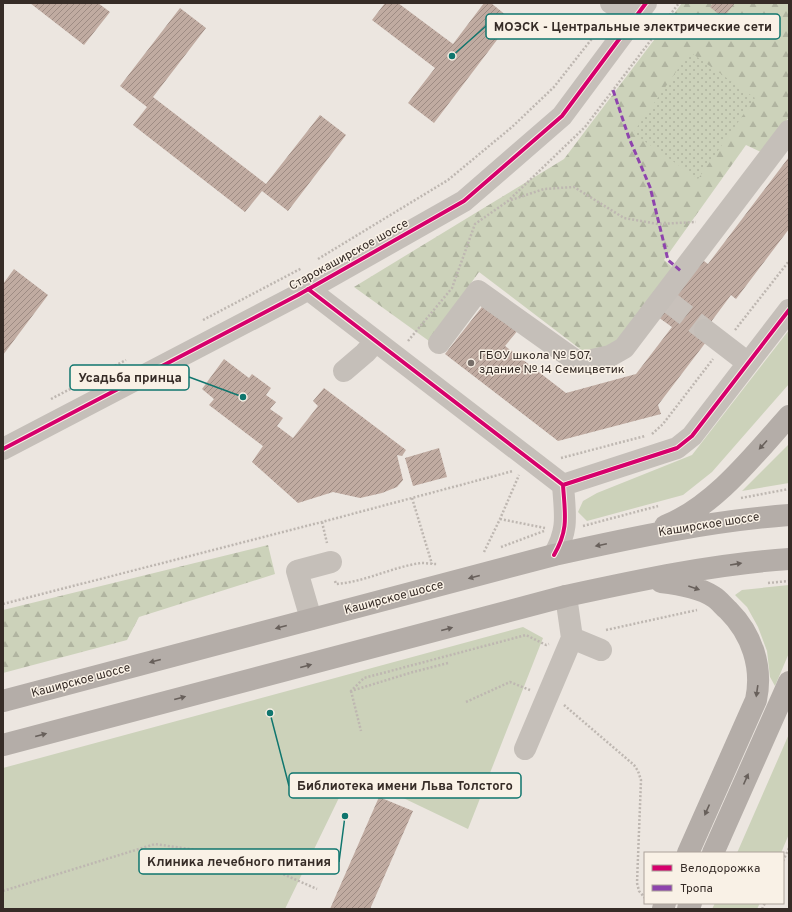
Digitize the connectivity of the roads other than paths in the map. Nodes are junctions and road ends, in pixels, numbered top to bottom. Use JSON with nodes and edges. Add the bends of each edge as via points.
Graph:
{"nodes":[{"id":1,"x":627,"y":8,"type":"edge"},
{"id":2,"x":789,"y":131,"type":"edge"},
{"id":3,"x":308,"y":289,"type":"junction"},
{"id":4,"x":789,"y":310,"type":"edge"},
{"id":5,"x":705,"y":330,"type":"tunnel mouth"},
{"id":6,"x":375,"y":342,"type":"junction"},
{"id":7,"x":439,"y":343,"type":"dead end"},
{"id":8,"x":748,"y":363,"type":"junction"},
{"id":9,"x":344,"y":372,"type":"dead end"},
{"id":10,"x":789,"y":416,"type":"edge"},
{"id":11,"x":3,"y":449,"type":"edge"},
{"id":12,"x":562,"y":486,"type":"junction"},
{"id":13,"x":789,"y":515,"type":"edge"},
{"id":14,"x":639,"y":537,"type":"junction"},
{"id":15,"x":554,"y":555,"type":"junction"},
{"id":16,"x":789,"y":559,"type":"edge"},
{"id":17,"x":331,"y":562,"type":"dead end"},
{"id":18,"x":642,"y":579,"type":"junction"},
{"id":19,"x":566,"y":596,"type":"junction"},
{"id":20,"x":311,"y":619,"type":"junction"},
{"id":21,"x":572,"y":638,"type":"junction"},
{"id":22,"x":602,"y":641,"type":"road end"},
{"id":23,"x":789,"y":682,"type":"edge"},
{"id":24,"x":3,"y":701,"type":"edge"},
{"id":25,"x":3,"y":744,"type":"edge"},
{"id":26,"x":525,"y":749,"type":"dead end"},
{"id":27,"x":688,"y":852,"type":"edge"},
{"id":28,"x":713,"y":852,"type":"edge"}],
"edges":[{"from":1,"to":3,"type":"street","name":"Старокаширское шоссе","via":[[562,116],[464,201]]},
{"from":2,"to":7,"type":"street","via":[[666,299],[624,348],[610,356],[579,363],[478,291]]},
{"from":3,"to":6,"type":"street"},
{"from":3,"to":11,"type":"street","name":"Старокаширское шоссе"},
{"from":4,"to":8,"type":"street"},
{"from":5,"to":8,"type":"street"},
{"from":6,"to":9,"type":"street"},
{"from":6,"to":12,"type":"street","via":[[529,467]]},
{"from":8,"to":12,"type":"street","via":[[692,436],[677,448]]},
{"from":10,"to":14,"type":"main road","one_way":true,"via":[[724,486],[688,514]]},
{"from":12,"to":15,"type":"street","via":[[566,521],[561,542]]},
{"from":13,"to":14,"type":"main road","name":"Каширское шоссе","via":[[746,518]]},
{"from":14,"to":15,"type":"main road","name":"Каширское шоссе","one_way":true},
{"from":15,"to":20,"type":"main road","name":"Каширское шоссе","one_way":true},
{"from":18,"to":16,"type":"main road","one_way":true,"via":[[752,561]]},
{"from":17,"to":20,"type":"street","via":[[297,571]]},
{"from":18,"to":19,"type":"main road"},
{"from":18,"to":27,"type":"main road","one_way":true,"via":[[680,584],[715,598],[742,627],[757,662],[756,700]]},
{"from":19,"to":21,"type":"street"},
{"from":25,"to":19,"type":"main road","one_way":true},
{"from":20,"to":24,"type":"main road","name":"Каширское шоссе","one_way":true},
{"from":21,"to":22,"type":"street"},
{"from":21,"to":26,"type":"street"},
{"from":28,"to":23,"type":"main road","one_way":true}]}
